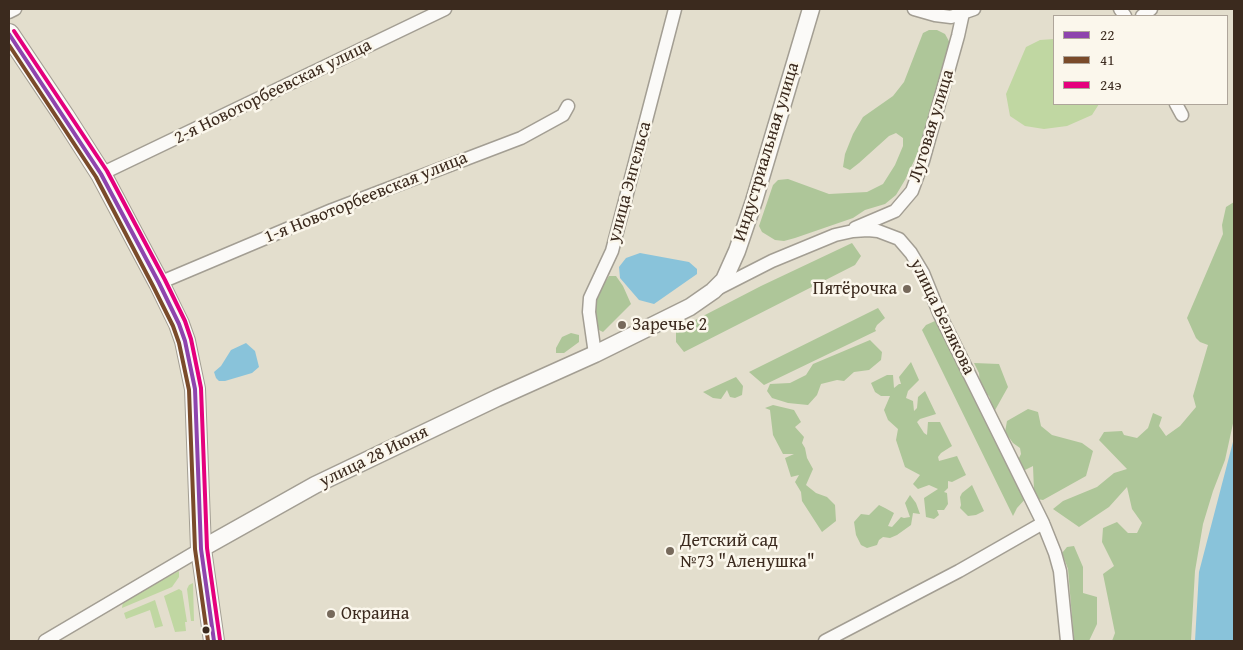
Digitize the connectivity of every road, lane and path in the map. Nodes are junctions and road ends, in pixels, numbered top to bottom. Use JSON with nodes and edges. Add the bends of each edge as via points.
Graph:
{"nodes":[{"id":1,"x":15,"y":9,"type":"edge"},
{"id":2,"x":445,"y":9,"type":"edge"},
{"id":3,"x":675,"y":9,"type":"edge"},
{"id":4,"x":811,"y":9,"type":"edge"},
{"id":5,"x":914,"y":9,"type":"edge"},
{"id":6,"x":968,"y":11,"type":"edge"},
{"id":7,"x":9,"y":12,"type":"edge"},
{"id":8,"x":9,"y":34,"type":"edge"},
{"id":9,"x":1177,"y":105,"type":"edge"},
{"id":10,"x":568,"y":106,"type":"dead end"},
{"id":11,"x":1182,"y":115,"type":"dead end"},
{"id":12,"x":101,"y":174,"type":"junction"},
{"id":13,"x":846,"y":232,"type":"junction"},
{"id":14,"x":160,"y":283,"type":"junction"},
{"id":15,"x":714,"y":291,"type":"junction"},
{"id":16,"x":595,"y":354,"type":"junction"},
{"id":17,"x":1043,"y":523,"type":"junction"},
{"id":18,"x":202,"y":549,"type":"junction"},
{"id":19,"x":45,"y":641,"type":"edge"},
{"id":20,"x":214,"y":641,"type":"edge"},
{"id":21,"x":824,"y":641,"type":"edge"},
{"id":22,"x":1066,"y":641,"type":"edge"}],
"edges":[{"from":1,"to":7,"type":"street"},
{"from":2,"to":12,"type":"street","name":"2-я Новоторбеевская улица"},
{"from":3,"to":16,"type":"street","name":"улица Энгельса","via":[[612,251],[590,298]]},
{"from":4,"to":15,"type":"street","name":"Индустриальная улица","via":[[754,200],[724,280]]},
{"from":5,"to":6,"type":"street","name":"Луговая улица","via":[[951,16]]},
{"from":6,"to":13,"type":"street","name":"Луговая улица","via":[[912,191],[895,211]]},
{"from":8,"to":12,"type":"main road"},
{"from":9,"to":11,"type":"street"},
{"from":10,"to":14,"type":"street","name":"1-я Новоторбеевская улица","via":[[563,115],[521,138],[332,210]]},
{"from":12,"to":14,"type":"main road"},
{"from":13,"to":15,"type":"street","name":"улица Белякова","via":[[772,261]]},
{"from":13,"to":17,"type":"street","name":"улица Белякова","via":[[868,230],[888,234],[899,238],[911,253]]},
{"from":14,"to":18,"type":"main road","via":[[179,324],[192,370]]},
{"from":15,"to":16,"type":"street","name":"улица 28 Июня","via":[[690,307]]},
{"from":16,"to":18,"type":"street","name":"улица 28 Июня","via":[[316,485]]},
{"from":17,"to":21,"type":"street"},
{"from":17,"to":22,"type":"street","name":"улица Белякова","via":[[1060,572]]},
{"from":18,"to":19,"type":"street","name":"улица 28 Июня"},
{"from":18,"to":20,"type":"main road"}]}
